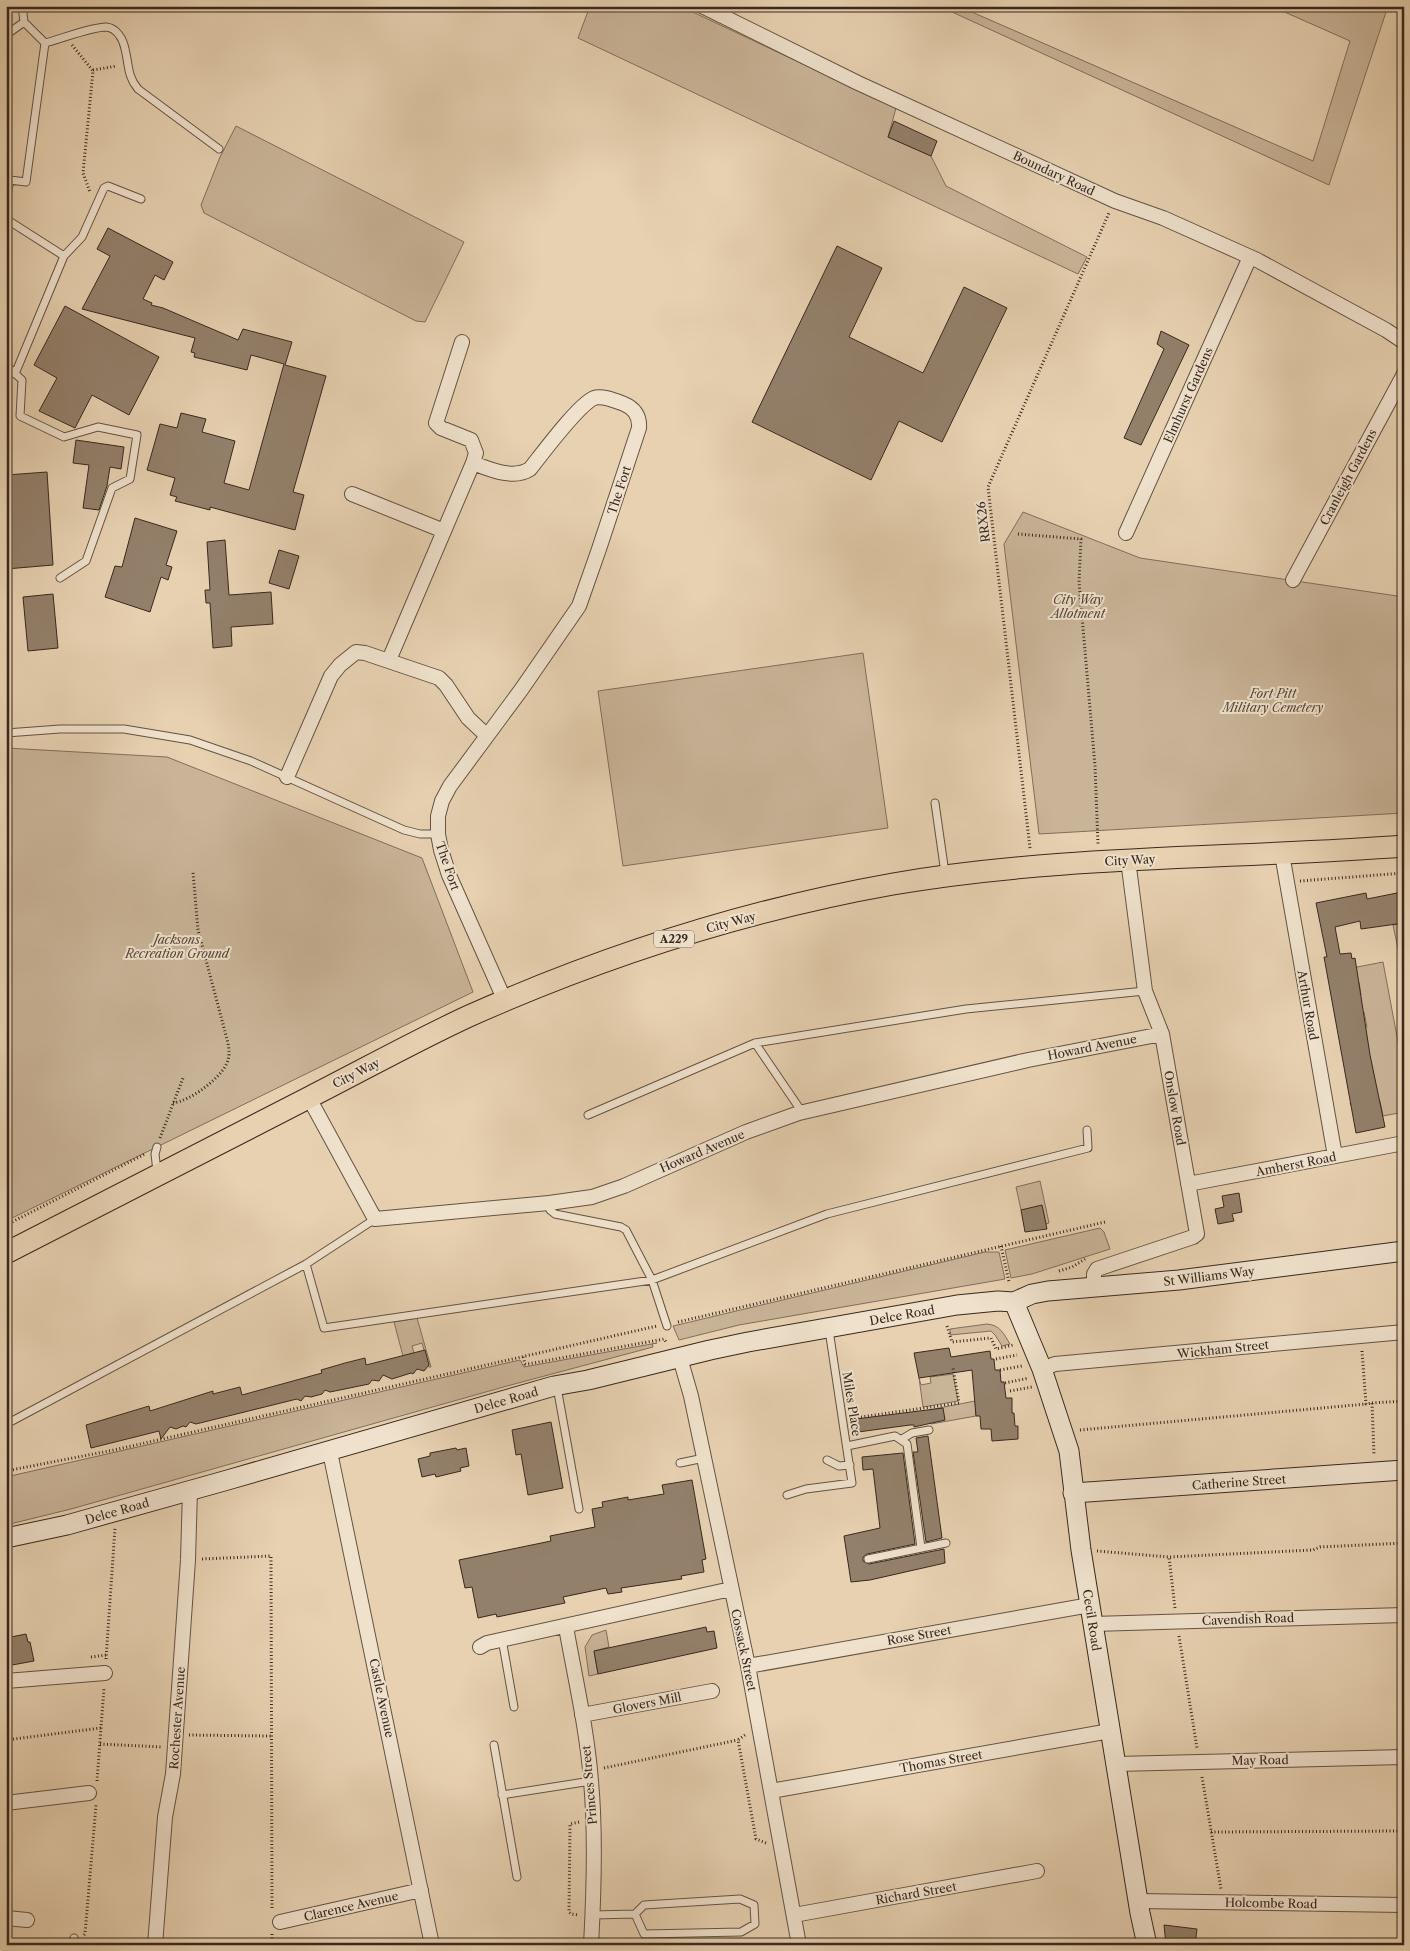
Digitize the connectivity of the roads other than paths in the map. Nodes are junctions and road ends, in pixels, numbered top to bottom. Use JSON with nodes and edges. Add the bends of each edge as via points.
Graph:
{"nodes":[{"id":1,"x":22,"y":6,"type":"edge"},
{"id":2,"x":702,"y":6,"type":"edge"},
{"id":3,"x":24,"y":22,"type":"junction"},
{"id":4,"x":6,"y":35,"type":"edge"},
{"id":5,"x":45,"y":43,"type":"junction"},
{"id":6,"x":219,"y":149,"type":"dead end"},
{"id":7,"x":8,"y":178,"type":"edge"},
{"id":8,"x":142,"y":198,"type":"dead end"},
{"id":9,"x":6,"y":199,"type":"edge"},
{"id":10,"x":6,"y":219,"type":"edge"},
{"id":11,"x":64,"y":256,"type":"junction"},
{"id":12,"x":1250,"y":257,"type":"junction"},
{"id":13,"x":462,"y":342,"type":"dead end"},
{"id":14,"x":1404,"y":342,"type":"edge"},
{"id":15,"x":6,"y":365,"type":"edge"},
{"id":16,"x":15,"y":374,"type":"junction"},
{"id":17,"x":1404,"y":374,"type":"edge"},
{"id":18,"x":473,"y":463,"type":"junction"},
{"id":19,"x":352,"y":494,"type":"dead end"},
{"id":20,"x":444,"y":531,"type":"junction"},
{"id":21,"x":1126,"y":533,"type":"dead end"},
{"id":22,"x":60,"y":578,"type":"dead end"},
{"id":23,"x":1293,"y":580,"type":"dead end"},
{"id":24,"x":389,"y":660,"type":"junction"},
{"id":25,"x":6,"y":733,"type":"edge"},
{"id":26,"x":487,"y":736,"type":"junction"},
{"id":27,"x":287,"y":777,"type":"junction"},
{"id":28,"x":935,"y":803,"type":"dead end"},
{"id":29,"x":438,"y":834,"type":"junction"},
{"id":30,"x":1404,"y":846,"type":"edge"},
{"id":31,"x":1282,"y":854,"type":"junction"},
{"id":32,"x":1128,"y":860,"type":"junction"},
{"id":33,"x":946,"y":876,"type":"junction"},
{"id":34,"x":1146,"y":992,"type":"junction"},
{"id":35,"x":505,"y":1001,"type":"junction"},
{"id":36,"x":1162,"y":1034,"type":"junction"},
{"id":37,"x":755,"y":1043,"type":"junction"},
{"id":38,"x":309,"y":1098,"type":"junction"},
{"id":39,"x":802,"y":1112,"type":"junction"},
{"id":40,"x":588,"y":1115,"type":"dead end"},
{"id":41,"x":1088,"y":1130,"type":"dead end"},
{"id":42,"x":1404,"y":1143,"type":"edge"},
{"id":43,"x":157,"y":1147,"type":"road end"},
{"id":44,"x":1335,"y":1156,"type":"junction"},
{"id":45,"x":157,"y":1176,"type":"junction"},
{"id":46,"x":1188,"y":1184,"type":"junction"},
{"id":47,"x":549,"y":1203,"type":"junction"},
{"id":48,"x":375,"y":1219,"type":"junction"},
{"id":49,"x":1404,"y":1251,"type":"edge"},
{"id":50,"x":6,"y":1253,"type":"edge"},
{"id":51,"x":306,"y":1264,"type":"junction"},
{"id":52,"x":652,"y":1280,"type":"junction"},
{"id":53,"x":1094,"y":1287,"type":"junction"},
{"id":54,"x":1014,"y":1302,"type":"junction"},
{"id":55,"x":666,"y":1326,"type":"road end"},
{"id":56,"x":829,"y":1329,"type":"junction"},
{"id":57,"x":1404,"y":1332,"type":"edge"},
{"id":58,"x":674,"y":1353,"type":"junction"},
{"id":59,"x":1030,"y":1370,"type":"junction"},
{"id":60,"x":557,"y":1385,"type":"junction"},
{"id":61,"x":12,"y":1421,"type":"dead end"},
{"id":62,"x":929,"y":1430,"type":"dead end"},
{"id":63,"x":902,"y":1439,"type":"junction"},
{"id":64,"x":847,"y":1446,"type":"junction"},
{"id":65,"x":330,"y":1452,"type":"junction"},
{"id":66,"x":704,"y":1458,"type":"junction"},
{"id":67,"x":827,"y":1460,"type":"dead end"},
{"id":68,"x":680,"y":1462,"type":"dead end"},
{"id":69,"x":850,"y":1465,"type":"junction"},
{"id":70,"x":1404,"y":1470,"type":"edge"},
{"id":71,"x":190,"y":1490,"type":"junction"},
{"id":72,"x":787,"y":1494,"type":"dead end"},
{"id":73,"x":1073,"y":1494,"type":"junction"},
{"id":74,"x":580,"y":1509,"type":"dead end"},
{"id":75,"x":6,"y":1538,"type":"edge"},
{"id":76,"x":946,"y":1543,"type":"dead end"},
{"id":77,"x":921,"y":1548,"type":"junction"},
{"id":78,"x":868,"y":1559,"type":"dead end"},
{"id":79,"x":731,"y":1590,"type":"junction"},
{"id":80,"x":1090,"y":1605,"type":"junction"},
{"id":81,"x":1404,"y":1615,"type":"edge"},
{"id":82,"x":1093,"y":1624,"type":"junction"},
{"id":83,"x":566,"y":1627,"type":"junction"},
{"id":84,"x":502,"y":1639,"type":"junction"},
{"id":85,"x":480,"y":1648,"type":"dead end"},
{"id":86,"x":748,"y":1666,"type":"junction"},
{"id":87,"x":105,"y":1673,"type":"road end"},
{"id":88,"x":6,"y":1681,"type":"edge"},
{"id":89,"x":712,"y":1690,"type":"dead end"},
{"id":90,"x":514,"y":1707,"type":"dead end"},
{"id":91,"x":582,"y":1715,"type":"junction"},
{"id":92,"x":1110,"y":1731,"type":"junction"},
{"id":93,"x":494,"y":1745,"type":"dead end"},
{"id":94,"x":1403,"y":1757,"type":"edge"},
{"id":95,"x":1116,"y":1764,"type":"junction"},
{"id":96,"x":591,"y":1781,"type":"junction"},
{"id":97,"x":94,"y":1791,"type":"road end"},
{"id":98,"x":771,"y":1791,"type":"junction"},
{"id":99,"x":502,"y":1795,"type":"junction"},
{"id":100,"x":6,"y":1803,"type":"edge"},
{"id":101,"x":1038,"y":1871,"type":"dead end"},
{"id":102,"x":517,"y":1877,"type":"dead end"},
{"id":103,"x":422,"y":1890,"type":"junction"},
{"id":104,"x":1138,"y":1902,"type":"junction"},
{"id":105,"x":1402,"y":1905,"type":"edge"},
{"id":106,"x":635,"y":1914,"type":"junction"},
{"id":107,"x":794,"y":1915,"type":"junction"},
{"id":108,"x":587,"y":1917,"type":"junction"},
{"id":109,"x":6,"y":1918,"type":"edge"},
{"id":110,"x":27,"y":1920,"type":"dead end"},
{"id":111,"x":274,"y":1922,"type":"road end"},
{"id":112,"x":155,"y":1945,"type":"edge"},
{"id":113,"x":432,"y":1945,"type":"edge"},
{"id":114,"x":591,"y":1945,"type":"edge"},
{"id":115,"x":799,"y":1945,"type":"edge"},
{"id":116,"x":1148,"y":1945,"type":"edge"}],
"edges":[{"from":1,"to":3,"type":"lane"},
{"from":2,"to":12,"type":"street","name":"Boundary Road","via":[[867,87],[1115,200]]},
{"from":3,"to":4,"type":"lane"},
{"from":3,"to":5,"type":"lane"},
{"from":5,"to":6,"type":"lane","via":[[107,27],[115,30],[122,39],[131,80],[138,89]]},
{"from":5,"to":7,"type":"lane","via":[[26,182]]},
{"from":7,"to":9,"type":"lane"},
{"from":8,"to":11,"type":"lane","via":[[106,186],[82,237]]},
{"from":10,"to":11,"type":"lane"},
{"from":11,"to":16,"type":"lane"},
{"from":12,"to":14,"type":"street","name":"Boundary Road"},
{"from":12,"to":21,"type":"street","name":"Elmhurst Gardens"},
{"from":13,"to":18,"type":"street","via":[[436,423],[471,440],[475,452]]},
{"from":15,"to":16,"type":"lane"},
{"from":16,"to":22,"type":"lane","via":[[22,380],[20,416],[64,437],[98,427],[137,435],[130,479],[112,488],[86,561]]},
{"from":17,"to":23,"type":"street","name":"Cranleigh Gardens"},
{"from":18,"to":20,"type":"street"},
{"from":18,"to":26,"type":"street","name":"The Fort","via":[[510,474],[528,470],[577,412],[596,398],[626,405],[639,420],[581,600],[558,638]]},
{"from":19,"to":20,"type":"street"},
{"from":20,"to":24,"type":"street"},
{"from":24,"to":26,"type":"street","via":[[441,679],[468,718]]},
{"from":24,"to":27,"type":"street","via":[[356,652],[337,668]]},
{"from":25,"to":27,"type":"lane","via":[[60,729],[160,734],[215,747]]},
{"from":26,"to":29,"type":"street","name":"The Fort","via":[[444,796],[438,816]]},
{"from":27,"to":29,"type":"lane","via":[[404,830]]},
{"from":28,"to":33,"type":"lane"},
{"from":29,"to":35,"type":"street","name":"The Fort","via":[[449,875]]},
{"from":30,"to":31,"type":"main road","name":"City Way","number":"A229"},
{"from":31,"to":32,"type":"main road","name":"City Way","number":"A229"},
{"from":31,"to":44,"type":"street","name":"Arthur Road"},
{"from":32,"to":33,"type":"main road","name":"City Way","number":"A229"},
{"from":32,"to":34,"type":"street","name":"Onslow Road"},
{"from":33,"to":35,"type":"main road","name":"City Way","number":"A229","via":[[826,898],[715,926],[611,960]]},
{"from":34,"to":36,"type":"street","name":"Onslow Road"},
{"from":34,"to":37,"type":"lane","via":[[966,1009]]},
{"from":35,"to":38,"type":"main road","name":"City Way","number":"A229","via":[[467,1017]]},
{"from":36,"to":39,"type":"street","name":"Howard Avenue","via":[[1028,1060]]},
{"from":36,"to":46,"type":"street","name":"Onslow Road"},
{"from":37,"to":39,"type":"lane"},
{"from":37,"to":40,"type":"lane"},
{"from":38,"to":45,"type":"main road","name":"City Way","number":"A229"},
{"from":38,"to":48,"type":"street"},
{"from":39,"to":47,"type":"street","name":"Howard Avenue","via":[[746,1132],[603,1194]]},
{"from":41,"to":52,"type":"lane","via":[[1088,1148],[827,1214]]},
{"from":42,"to":44,"type":"street","name":"Amherst Road"},
{"from":43,"to":45,"type":"lane"},
{"from":44,"to":46,"type":"street","name":"Amherst Road"},
{"from":45,"to":50,"type":"main road","name":"City Way","number":"A229"},
{"from":46,"to":53,"type":"street","name":"Onslow Road","via":[[1196,1235],[1097,1269]]},
{"from":47,"to":48,"type":"street","name":"Howard Avenue"},
{"from":47,"to":52,"type":"lane","via":[[555,1214],[624,1229]]},
{"from":48,"to":51,"type":"lane"},
{"from":49,"to":53,"type":"street","name":"St Williams Way","via":[[1228,1274]]},
{"from":51,"to":52,"type":"lane","via":[[324,1328]]},
{"from":51,"to":61,"type":"lane"},
{"from":52,"to":55,"type":"lane"},
{"from":53,"to":54,"type":"street","name":"St Williams Way","via":[[1039,1292]]},
{"from":54,"to":56,"type":"street","name":"Delce Road","via":[[957,1305]]},
{"from":54,"to":59,"type":"street","name":"Cecil Road"},
{"from":56,"to":58,"type":"street","name":"Delce Road"},
{"from":56,"to":64,"type":"lane","name":"Miles Place"},
{"from":57,"to":59,"type":"street","name":"Wickham Street","via":[[1055,1364]]},
{"from":58,"to":60,"type":"street","name":"Delce Road","via":[[588,1380]]},
{"from":58,"to":66,"type":"street","name":"Cossack Street","via":[[688,1380]]},
{"from":59,"to":73,"type":"street","name":"Cecil Road","via":[[1068,1445]]},
{"from":60,"to":65,"type":"street","name":"Delce Road"},
{"from":60,"to":74,"type":"lane"},
{"from":62,"to":63,"type":"lane","via":[[912,1433]]},
{"from":63,"to":64,"type":"lane","via":[[891,1436]]},
{"from":63,"to":77,"type":"lane","via":[[908,1445]]},
{"from":64,"to":69,"type":"lane","name":"Miles Place"},
{"from":65,"to":71,"type":"street","name":"Delce Road"},
{"from":65,"to":103,"type":"street","name":"Castle Avenue"},
{"from":66,"to":68,"type":"lane"},
{"from":66,"to":79,"type":"street","name":"Cossack Street"},
{"from":67,"to":69,"type":"lane","via":[[839,1466]]},
{"from":69,"to":72,"type":"lane","name":"Miles Place","via":[[852,1483]]},
{"from":70,"to":73,"type":"street","name":"Catherine Street"},
{"from":71,"to":75,"type":"street","name":"Delce Road","via":[[67,1525]]},
{"from":71,"to":112,"type":"street","name":"Rochester Avenue","via":[[188,1560],[169,1742],[172,1784],[165,1817]]},
{"from":73,"to":80,"type":"street","name":"Cecil Road"},
{"from":76,"to":77,"type":"lane"},
{"from":77,"to":78,"type":"lane"},
{"from":79,"to":83,"type":"street"},
{"from":79,"to":86,"type":"street","name":"Cossack Street"},
{"from":80,"to":82,"type":"street","name":"Cecil Road"},
{"from":80,"to":86,"type":"street","name":"Rose Street"},
{"from":81,"to":82,"type":"street","name":"Cavendish Road"},
{"from":82,"to":92,"type":"street","name":"Cecil Road"},
{"from":83,"to":84,"type":"street"},
{"from":83,"to":91,"type":"street","name":"Princes Street"},
{"from":84,"to":85,"type":"street"},
{"from":84,"to":90,"type":"lane"},
{"from":86,"to":98,"type":"street","name":"Cossack Street"},
{"from":87,"to":88,"type":"street"},
{"from":89,"to":91,"type":"street","name":"Glovers Mill"},
{"from":91,"to":96,"type":"street","name":"Princes Street"},
{"from":92,"to":95,"type":"street","name":"Cecil Road"},
{"from":92,"to":98,"type":"street","name":"Thomas Street"},
{"from":93,"to":99,"type":"lane"},
{"from":94,"to":95,"type":"street","name":"May Road"},
{"from":95,"to":104,"type":"street","name":"Cecil Road"},
{"from":96,"to":99,"type":"lane"},
{"from":96,"to":108,"type":"street","name":"Princes Street","via":[[594,1846]]},
{"from":97,"to":100,"type":"street"},
{"from":98,"to":107,"type":"street","name":"Cossack Street"},
{"from":99,"to":102,"type":"lane"},
{"from":101,"to":107,"type":"street","name":"Richard Street"},
{"from":103,"to":111,"type":"street","name":"Clarence Avenue"},
{"from":103,"to":113,"type":"street","name":"Castle Avenue"},
{"from":104,"to":105,"type":"street","name":"Holcombe Road"},
{"from":104,"to":116,"type":"street","name":"Cecil Road"},
{"from":106,"to":106,"type":"lane","via":[[644,1934],[742,1932],[756,1924],[754,1905],[740,1899],[644,1905]]},
{"from":106,"to":108,"type":"lane"},
{"from":107,"to":115,"type":"street","name":"Cossack Street"},
{"from":108,"to":114,"type":"street","name":"Princes Street"},
{"from":109,"to":110,"type":"street"}]}
